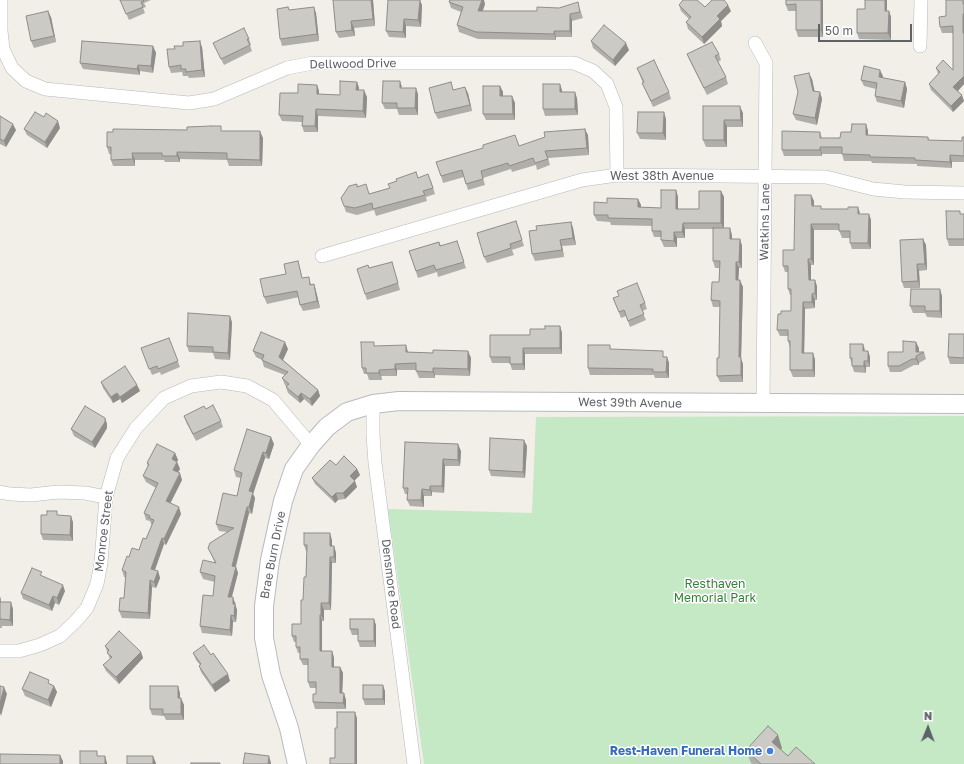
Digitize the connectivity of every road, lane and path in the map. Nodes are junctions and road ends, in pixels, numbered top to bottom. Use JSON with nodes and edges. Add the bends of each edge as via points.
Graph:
{"nodes":[{"id":1,"x":1,"y":0,"type":"edge"},
{"id":2,"x":921,"y":0,"type":"edge"},
{"id":3,"x":755,"y":43,"type":"dead end"},
{"id":4,"x":920,"y":46,"type":"dead end"},
{"id":5,"x":617,"y":175,"type":"junction"},
{"id":6,"x":765,"y":176,"type":"junction"},
{"id":7,"x":964,"y":193,"type":"edge"},
{"id":8,"x":322,"y":256,"type":"dead end"},
{"id":9,"x":373,"y":404,"type":"junction"},
{"id":10,"x":763,"y":404,"type":"junction"},
{"id":11,"x":964,"y":404,"type":"edge"},
{"id":12,"x":311,"y":445,"type":"junction"},
{"id":13,"x":0,"y":492,"type":"edge"},
{"id":14,"x":106,"y":497,"type":"junction"},
{"id":15,"x":0,"y":651,"type":"edge"},
{"id":16,"x":297,"y":764,"type":"edge"},
{"id":17,"x":414,"y":764,"type":"edge"}],
"edges":[{"from":1,"to":5,"type":"street","name":"Dellwood Drive","via":[[3,49],[12,68],[26,81],[45,89],[189,103],[214,99],[287,68],[313,63],[574,63],[593,71],[607,84],[616,107]]},
{"from":2,"to":4,"type":"street"},
{"from":3,"to":6,"type":"street","name":"Watkins Lane","via":[[766,63]]},
{"from":5,"to":6,"type":"street","name":"West 38th Avenue"},
{"from":5,"to":8,"type":"street","name":"West 38th Avenue","via":[[582,180]]},
{"from":6,"to":7,"type":"street","name":"West 38th Avenue","via":[[826,177],[874,189]]},
{"from":6,"to":10,"type":"street","name":"Watkins Lane"},
{"from":9,"to":10,"type":"street","name":"West 39th Avenue","via":[[399,401]]},
{"from":9,"to":12,"type":"street","name":"West 39th Avenue","via":[[347,412],[326,426]]},
{"from":9,"to":17,"type":"street","name":"Densmore Road","via":[[375,463]]},
{"from":10,"to":11,"type":"street","name":"West 39th Avenue"},
{"from":12,"to":14,"type":"street","name":"Monroe Street","via":[[274,400],[247,386],[221,382],[191,386],[164,398],[136,428],[118,458]]},
{"from":12,"to":16,"type":"street","name":"Brae Burn Drive","via":[[294,469],[283,502],[270,560],[264,606],[264,638],[271,676],[289,728]]},
{"from":13,"to":14,"type":"street","via":[[31,495],[85,493]]},
{"from":14,"to":15,"type":"street","name":"Monroe Street","via":[[101,563],[97,584],[87,608],[60,636],[18,651]]}]}
